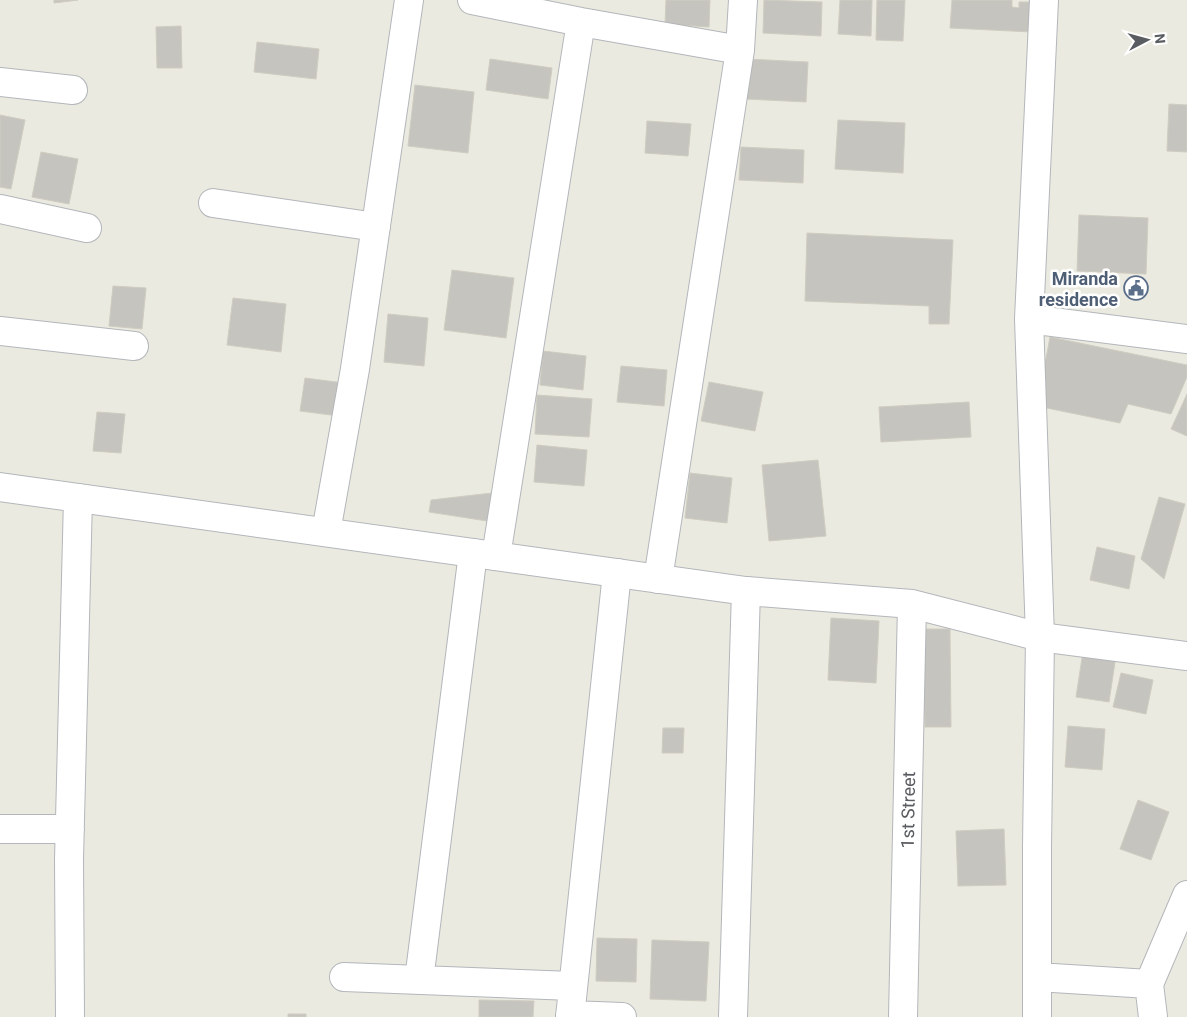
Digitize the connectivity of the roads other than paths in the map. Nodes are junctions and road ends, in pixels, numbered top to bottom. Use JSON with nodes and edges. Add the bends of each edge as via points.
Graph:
{"nodes":[{"id":1,"x":409,"y":0,"type":"edge"},
{"id":2,"x":472,"y":0,"type":"edge"},
{"id":3,"x":743,"y":0,"type":"edge"},
{"id":4,"x":1044,"y":0,"type":"edge"},
{"id":5,"x":581,"y":22,"type":"junction"},
{"id":6,"x":740,"y":50,"type":"junction"},
{"id":7,"x":0,"y":82,"type":"edge"},
{"id":8,"x":73,"y":90,"type":"dead end"},
{"id":9,"x":213,"y":203,"type":"dead end"},
{"id":10,"x":0,"y":209,"type":"edge"},
{"id":11,"x":376,"y":227,"type":"junction"},
{"id":12,"x":87,"y":228,"type":"dead end"},
{"id":13,"x":1029,"y":319,"type":"junction"},
{"id":14,"x":0,"y":331,"type":"edge"},
{"id":15,"x":1187,"y":339,"type":"edge"},
{"id":16,"x":134,"y":346,"type":"dead end"},
{"id":17,"x":0,"y":487,"type":"edge"},
{"id":18,"x":78,"y":498,"type":"junction"},
{"id":19,"x":326,"y":532,"type":"junction"},
{"id":20,"x":484,"y":555,"type":"junction"},
{"id":21,"x":617,"y":573,"type":"junction"},
{"id":22,"x":658,"y":579,"type":"junction"},
{"id":23,"x":746,"y":592,"type":"junction"},
{"id":24,"x":912,"y":604,"type":"junction"},
{"id":25,"x":1040,"y":637,"type":"junction"},
{"id":26,"x":1187,"y":656,"type":"edge"},
{"id":27,"x":0,"y":829,"type":"edge"},
{"id":28,"x":70,"y":829,"type":"junction"},
{"id":29,"x":1187,"y":895,"type":"edge"},
{"id":30,"x":344,"y":976,"type":"dead end"},
{"id":31,"x":1037,"y":977,"type":"junction"},
{"id":32,"x":419,"y":980,"type":"junction"},
{"id":33,"x":1149,"y":984,"type":"junction"},
{"id":34,"x":572,"y":986,"type":"junction"},
{"id":35,"x":570,"y":1016,"type":"edge"},
{"id":36,"x":70,"y":1017,"type":"edge"},
{"id":37,"x":622,"y":1017,"type":"edge"},
{"id":38,"x":733,"y":1017,"type":"edge"},
{"id":39,"x":903,"y":1017,"type":"edge"},
{"id":40,"x":1037,"y":1017,"type":"edge"},
{"id":41,"x":1153,"y":1017,"type":"edge"}],
"edges":[{"from":1,"to":11,"type":"street"},
{"from":2,"to":5,"type":"street"},
{"from":3,"to":6,"type":"street"},
{"from":4,"to":13,"type":"street"},
{"from":5,"to":6,"type":"street"},
{"from":5,"to":20,"type":"street"},
{"from":6,"to":22,"type":"street"},
{"from":7,"to":8,"type":"street"},
{"from":9,"to":11,"type":"street"},
{"from":10,"to":12,"type":"street"},
{"from":11,"to":19,"type":"street"},
{"from":13,"to":15,"type":"street"},
{"from":13,"to":25,"type":"street"},
{"from":14,"to":16,"type":"street"},
{"from":17,"to":18,"type":"street"},
{"from":18,"to":19,"type":"street"},
{"from":18,"to":28,"type":"street"},
{"from":19,"to":20,"type":"street"},
{"from":20,"to":21,"type":"street"},
{"from":20,"to":32,"type":"street"},
{"from":21,"to":22,"type":"street"},
{"from":21,"to":34,"type":"street"},
{"from":22,"to":23,"type":"street"},
{"from":23,"to":24,"type":"street"},
{"from":23,"to":38,"type":"street"},
{"from":24,"to":25,"type":"street"},
{"from":24,"to":39,"type":"street","name":"1st Street"},
{"from":25,"to":26,"type":"street"},
{"from":25,"to":31,"type":"street"},
{"from":27,"to":28,"type":"street"},
{"from":28,"to":36,"type":"street"},
{"from":29,"to":33,"type":"street"},
{"from":30,"to":32,"type":"street"},
{"from":31,"to":33,"type":"street"},
{"from":31,"to":40,"type":"street"},
{"from":32,"to":34,"type":"street"},
{"from":33,"to":41,"type":"street"},
{"from":34,"to":35,"type":"street"},
{"from":35,"to":37,"type":"street"}]}
